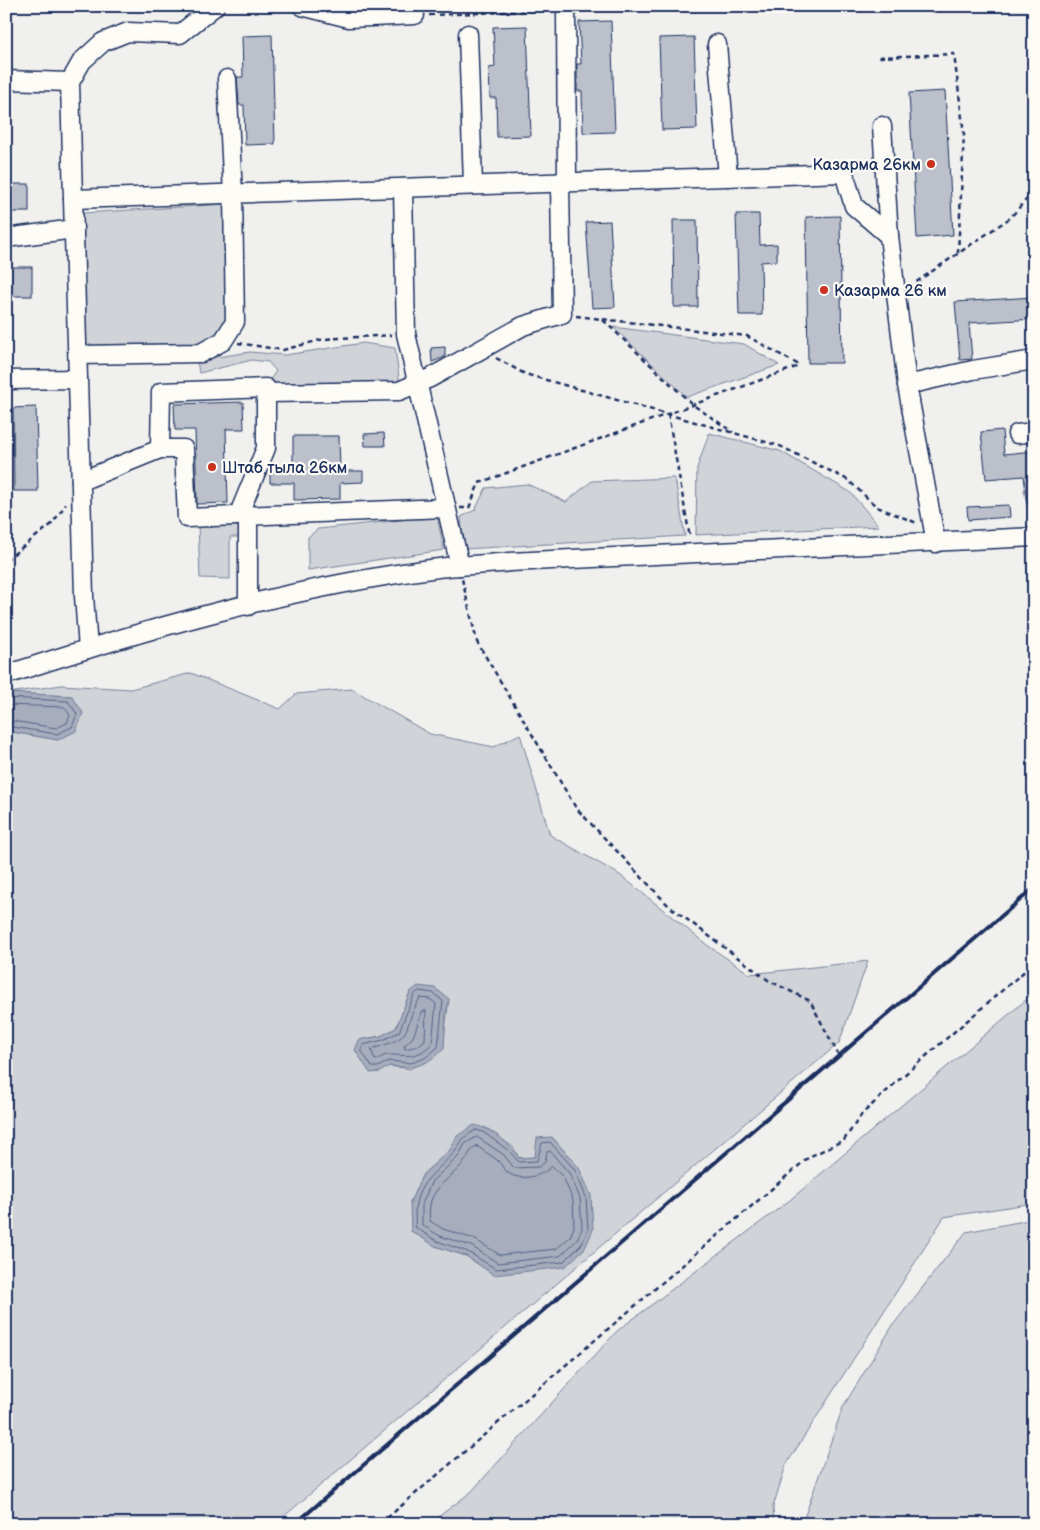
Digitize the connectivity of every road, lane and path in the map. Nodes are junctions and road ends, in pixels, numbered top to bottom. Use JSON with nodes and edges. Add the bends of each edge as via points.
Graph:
{"nodes":[{"id":1,"x":214,"y":6,"type":"edge"},
{"id":2,"x":302,"y":6,"type":"edge"},
{"id":3,"x":594,"y":6,"type":"edge"},
{"id":4,"x":566,"y":9,"type":"junction"},
{"id":5,"x":415,"y":15,"type":"joint"},
{"id":6,"x":468,"y":34,"type":"dead end"},
{"id":7,"x":717,"y":44,"type":"dead end"},
{"id":8,"x":879,"y":57,"type":"dead end"},
{"id":9,"x":227,"y":79,"type":"dead end"},
{"id":10,"x":6,"y":80,"type":"edge"},
{"id":11,"x":70,"y":82,"type":"junction"},
{"id":12,"x":882,"y":126,"type":"dead end"},
{"id":13,"x":728,"y":177,"type":"junction"},
{"id":14,"x":564,"y":182,"type":"junction"},
{"id":15,"x":473,"y":185,"type":"junction"},
{"id":16,"x":403,"y":188,"type":"junction"},
{"id":17,"x":1034,"y":191,"type":"edge"},
{"id":18,"x":233,"y":194,"type":"junction"},
{"id":19,"x":73,"y":199,"type":"junction"},
{"id":20,"x":74,"y":229,"type":"junction"},
{"id":21,"x":889,"y":236,"type":"junction"},
{"id":22,"x":6,"y":238,"type":"edge"},
{"id":23,"x":958,"y":253,"type":"junction"},
{"id":24,"x":895,"y":297,"type":"junction"},
{"id":25,"x":562,"y":314,"type":"junction"},
{"id":26,"x":601,"y":319,"type":"junction"},
{"id":27,"x":406,"y":334,"type":"junction"},
{"id":28,"x":223,"y":341,"type":"junction"},
{"id":29,"x":482,"y":350,"type":"junction"},
{"id":30,"x":78,"y":355,"type":"junction"},
{"id":31,"x":1034,"y":360,"type":"edge"},
{"id":32,"x":78,"y":379,"type":"junction"},
{"id":33,"x":6,"y":380,"type":"edge"},
{"id":34,"x":418,"y":383,"type":"junction"},
{"id":35,"x":907,"y":385,"type":"junction"},
{"id":36,"x":266,"y":394,"type":"junction"},
{"id":37,"x":692,"y":405,"type":"junction"},
{"id":38,"x":668,"y":414,"type":"junction"},
{"id":39,"x":736,"y":434,"type":"junction"},
{"id":40,"x":160,"y":449,"type":"junction"},
{"id":41,"x":81,"y":481,"type":"junction"},
{"id":42,"x":67,"y":503,"type":"dead end"},
{"id":43,"x":445,"y":508,"type":"junction"},
{"id":44,"x":243,"y":516,"type":"junction"},
{"id":45,"x":935,"y":536,"type":"junction"},
{"id":46,"x":1034,"y":538,"type":"edge"},
{"id":47,"x":692,"y":554,"type":"junction"},
{"id":48,"x":6,"y":560,"type":"edge"},
{"id":49,"x":460,"y":566,"type":"junction"},
{"id":50,"x":248,"y":606,"type":"junction"},
{"id":51,"x":88,"y":649,"type":"junction"},
{"id":52,"x":6,"y":675,"type":"edge"},
{"id":53,"x":1034,"y":963,"type":"edge"},
{"id":54,"x":839,"y":1056,"type":"dead end"},
{"id":55,"x":380,"y":1524,"type":"edge"}],
"edges":[{"from":1,"to":11,"type":"street","via":[[180,34],[128,32],[103,42],[82,61]]},
{"from":2,"to":5,"type":"street","via":[[349,18]]},
{"from":3,"to":4,"type":"path"},
{"from":4,"to":5,"type":"path"},
{"from":4,"to":14,"type":"street"},
{"from":6,"to":15,"type":"street"},
{"from":7,"to":13,"type":"street"},
{"from":8,"to":23,"type":"path","via":[[954,54],[964,134]]},
{"from":9,"to":18,"type":"street"},
{"from":10,"to":11,"type":"street"},
{"from":11,"to":19,"type":"street"},
{"from":12,"to":21,"type":"street"},
{"from":13,"to":14,"type":"street"},
{"from":13,"to":21,"type":"street","via":[[844,173],[854,206]]},
{"from":14,"to":15,"type":"street"},
{"from":14,"to":25,"type":"street"},
{"from":15,"to":16,"type":"street"},
{"from":16,"to":18,"type":"street"},
{"from":16,"to":27,"type":"street"},
{"from":17,"to":23,"type":"path","via":[[1010,218]]},
{"from":18,"to":19,"type":"street"},
{"from":18,"to":28,"type":"street","via":[[235,322]]},
{"from":19,"to":20,"type":"street"},
{"from":20,"to":22,"type":"street"},
{"from":20,"to":30,"type":"street"},
{"from":21,"to":24,"type":"street"},
{"from":23,"to":24,"type":"path"},
{"from":24,"to":35,"type":"street"},
{"from":25,"to":26,"type":"path"},
{"from":25,"to":29,"type":"street","via":[[523,326]]},
{"from":26,"to":37,"type":"path"},
{"from":26,"to":37,"type":"path","via":[[747,336],[799,366]]},
{"from":27,"to":28,"type":"path","via":[[324,339],[283,350]]},
{"from":27,"to":34,"type":"street"},
{"from":28,"to":30,"type":"street","via":[[201,353]]},
{"from":29,"to":34,"type":"street"},
{"from":29,"to":38,"type":"path","via":[[525,374]]},
{"from":30,"to":32,"type":"street"},
{"from":31,"to":35,"type":"street"},
{"from":32,"to":33,"type":"street"},
{"from":32,"to":41,"type":"street"},
{"from":34,"to":36,"type":"street","via":[[399,391]]},
{"from":34,"to":43,"type":"street"},
{"from":35,"to":45,"type":"street"},
{"from":36,"to":40,"type":"street","via":[[266,388],[161,392]]},
{"from":36,"to":44,"type":"street","via":[[266,448]]},
{"from":37,"to":38,"type":"path"},
{"from":37,"to":39,"type":"path"},
{"from":38,"to":39,"type":"path"},
{"from":38,"to":43,"type":"path","via":[[479,483],[468,508]]},
{"from":38,"to":47,"type":"path"},
{"from":39,"to":45,"type":"path","via":[[780,446],[848,480],[877,508]]},
{"from":40,"to":41,"type":"street"},
{"from":40,"to":44,"type":"street","via":[[184,449],[187,518]]},
{"from":41,"to":51,"type":"street"},
{"from":42,"to":48,"type":"path","via":[[52,524]]},
{"from":43,"to":44,"type":"street"},
{"from":43,"to":49,"type":"street"},
{"from":44,"to":50,"type":"street"},
{"from":45,"to":46,"type":"street"},
{"from":45,"to":47,"type":"street"},
{"from":47,"to":49,"type":"street"},
{"from":49,"to":50,"type":"street","via":[[349,582]]},
{"from":49,"to":54,"type":"path","via":[[477,642],[576,808],[669,906],[768,980],[810,1001]]},
{"from":50,"to":51,"type":"street"},
{"from":51,"to":52,"type":"street"},
{"from":53,"to":55,"type":"path","via":[[896,1082],[862,1114],[844,1140],[809,1157]]}]}
